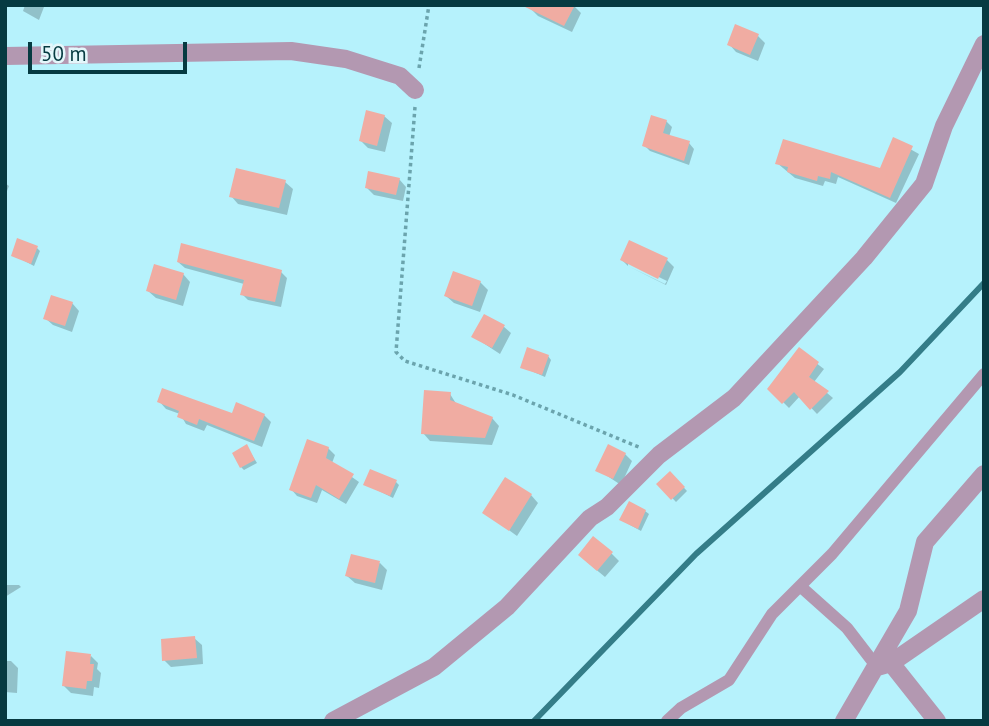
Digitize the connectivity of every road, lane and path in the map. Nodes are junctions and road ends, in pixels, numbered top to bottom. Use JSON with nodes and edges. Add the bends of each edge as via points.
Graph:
{"nodes":[{"id":1,"x":429,"y":5,"type":"edge"},
{"id":2,"x":984,"y":44,"type":"edge"},
{"id":3,"x":5,"y":56,"type":"edge"},
{"id":4,"x":415,"y":90,"type":"junction"},
{"id":5,"x":984,"y":374,"type":"edge"},
{"id":6,"x":659,"y":455,"type":"junction"},
{"id":7,"x":984,"y":474,"type":"edge"},
{"id":8,"x":800,"y":586,"type":"junction"},
{"id":9,"x":984,"y":599,"type":"edge"},
{"id":10,"x":884,"y":665,"type":"junction"},
{"id":11,"x":333,"y":721,"type":"edge"},
{"id":12,"x":667,"y":721,"type":"edge"},
{"id":13,"x":844,"y":721,"type":"edge"},
{"id":14,"x":937,"y":721,"type":"edge"}],
"edges":[{"from":1,"to":4,"type":"path"},
{"from":2,"to":6,"type":"street","via":[[944,125],[925,184],[864,258],[734,398]]},
{"from":3,"to":4,"type":"street","via":[[291,51],[346,59],[400,76]]},
{"from":4,"to":6,"type":"path","via":[[396,352],[404,361],[513,395]]},
{"from":5,"to":8,"type":"lane"},
{"from":6,"to":11,"type":"street","via":[[590,518],[526,589],[444,658]]},
{"from":7,"to":10,"type":"street","via":[[925,542],[908,611]]},
{"from":8,"to":10,"type":"lane"},
{"from":8,"to":12,"type":"lane","via":[[772,614],[729,680]]},
{"from":9,"to":10,"type":"street"},
{"from":10,"to":13,"type":"street"},
{"from":10,"to":14,"type":"street"}]}
